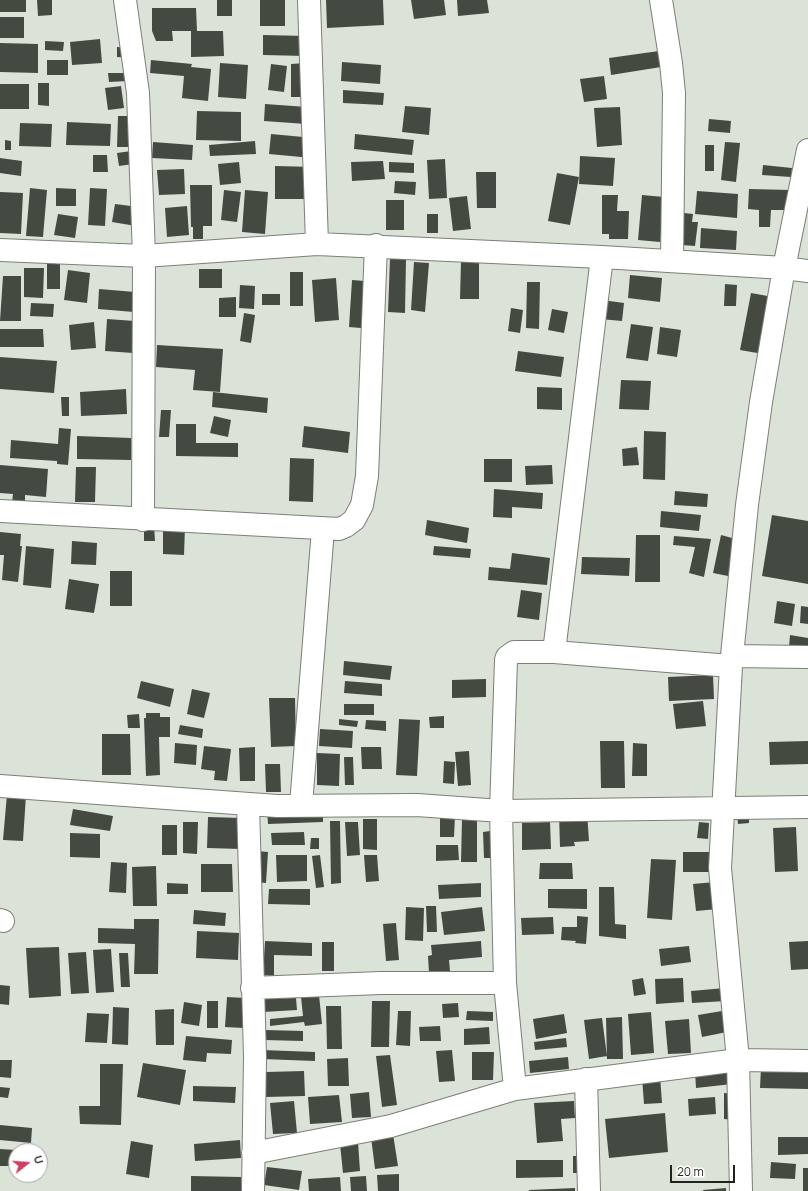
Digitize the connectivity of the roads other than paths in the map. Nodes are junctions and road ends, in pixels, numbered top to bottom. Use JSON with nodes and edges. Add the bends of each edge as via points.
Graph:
{"nodes":[{"id":1,"x":125,"y":0,"type":"edge"},
{"id":2,"x":309,"y":0,"type":"edge"},
{"id":3,"x":661,"y":0,"type":"edge"},
{"id":4,"x":808,"y":150,"type":"edge"},
{"id":5,"x":317,"y":244,"type":"junction"},
{"id":6,"x":376,"y":246,"type":"junction"},
{"id":7,"x":0,"y":250,"type":"edge"},
{"id":8,"x":144,"y":256,"type":"junction"},
{"id":9,"x":602,"y":257,"type":"junction"},
{"id":10,"x":672,"y":261,"type":"junction"},
{"id":11,"x":784,"y":268,"type":"junction"},
{"id":12,"x":808,"y":271,"type":"edge"},
{"id":13,"x":0,"y":512,"type":"edge"},
{"id":14,"x":143,"y":520,"type":"junction"},
{"id":15,"x":323,"y":528,"type":"junction"},
{"id":16,"x":554,"y":652,"type":"junction"},
{"id":17,"x":808,"y":657,"type":"edge"},
{"id":18,"x":732,"y":661,"type":"junction"},
{"id":19,"x":0,"y":786,"type":"edge"},
{"id":20,"x":248,"y":804,"type":"junction"},
{"id":21,"x":301,"y":805,"type":"junction"},
{"id":22,"x":808,"y":807,"type":"edge"},
{"id":23,"x":724,"y":808,"type":"junction"},
{"id":24,"x":500,"y":810,"type":"junction"},
{"id":25,"x":506,"y":983,"type":"junction"},
{"id":26,"x":252,"y":988,"type":"junction"},
{"id":27,"x":738,"y":1060,"type":"junction"},
{"id":28,"x":808,"y":1061,"type":"edge"},
{"id":29,"x":586,"y":1079,"type":"junction"},
{"id":30,"x":515,"y":1089,"type":"junction"},
{"id":31,"x":253,"y":1153,"type":"junction"},
{"id":32,"x":253,"y":1191,"type":"edge"},
{"id":33,"x":590,"y":1191,"type":"edge"},
{"id":34,"x":741,"y":1191,"type":"edge"}],
"edges":[{"from":1,"to":8,"type":"street","via":[[138,93]]},
{"from":2,"to":5,"type":"street"},
{"from":3,"to":10,"type":"street","via":[[674,92]]},
{"from":4,"to":11,"type":"street"},
{"from":5,"to":6,"type":"street"},
{"from":5,"to":8,"type":"street"},
{"from":6,"to":9,"type":"street"},
{"from":6,"to":15,"type":"street","via":[[365,490],[362,505],[350,523],[339,530]]},
{"from":7,"to":8,"type":"street"},
{"from":8,"to":14,"type":"street"},
{"from":9,"to":10,"type":"street"},
{"from":9,"to":16,"type":"street"},
{"from":10,"to":11,"type":"street"},
{"from":11,"to":12,"type":"street"},
{"from":11,"to":18,"type":"street","via":[[749,489]]},
{"from":13,"to":14,"type":"street"},
{"from":14,"to":15,"type":"street"},
{"from":15,"to":21,"type":"street"},
{"from":16,"to":18,"type":"street"},
{"from":16,"to":24,"type":"street","via":[[514,652],[506,660]]},
{"from":17,"to":18,"type":"street"},
{"from":18,"to":23,"type":"street"},
{"from":19,"to":20,"type":"street"},
{"from":20,"to":21,"type":"street"},
{"from":20,"to":26,"type":"street"},
{"from":21,"to":24,"type":"street","via":[[417,805]]},
{"from":22,"to":23,"type":"street"},
{"from":23,"to":24,"type":"street"},
{"from":23,"to":27,"type":"street","via":[[720,868]]},
{"from":24,"to":25,"type":"street"},
{"from":25,"to":26,"type":"street","via":[[381,983]]},
{"from":25,"to":30,"type":"street"},
{"from":26,"to":31,"type":"street","via":[[255,1057]]},
{"from":27,"to":28,"type":"street"},
{"from":27,"to":29,"type":"street"},
{"from":27,"to":34,"type":"street"},
{"from":29,"to":30,"type":"street"},
{"from":29,"to":33,"type":"street"},
{"from":30,"to":31,"type":"street","via":[[391,1126]]},
{"from":31,"to":32,"type":"street"}]}
